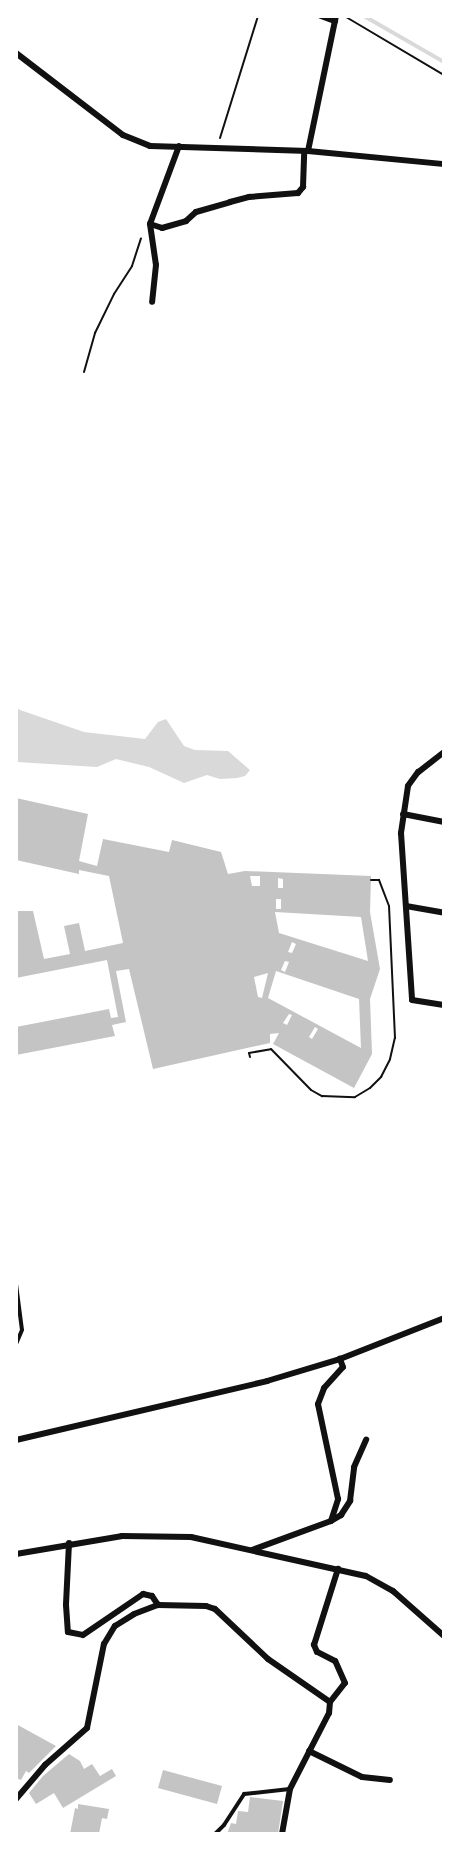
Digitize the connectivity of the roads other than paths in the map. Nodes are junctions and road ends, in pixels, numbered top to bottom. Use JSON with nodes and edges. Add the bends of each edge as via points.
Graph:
{"nodes":[{"id":1,"x":321,"y":16,"type":"edge"},
{"id":2,"x":336,"y":19,"type":"edge"},
{"id":3,"x":16,"y":53,"type":"edge"},
{"id":4,"x":179,"y":146,"type":"junction"},
{"id":5,"x":306,"y":151,"type":"junction"},
{"id":6,"x":444,"y":164,"type":"edge"},
{"id":7,"x":150,"y":224,"type":"junction"},
{"id":8,"x":152,"y":302,"type":"dead end"},
{"id":9,"x":444,"y":752,"type":"edge"},
{"id":10,"x":403,"y":814,"type":"junction"},
{"id":11,"x":444,"y":822,"type":"edge"},
{"id":12,"x":406,"y":906,"type":"junction"},
{"id":13,"x":444,"y":913,"type":"edge"},
{"id":14,"x":444,"y":1005,"type":"edge"},
{"id":15,"x":16,"y":1284,"type":"edge"},
{"id":16,"x":444,"y":1318,"type":"edge"},
{"id":17,"x":16,"y":1344,"type":"edge"},
{"id":18,"x":340,"y":1359,"type":"junction"},
{"id":19,"x":16,"y":1440,"type":"edge"},
{"id":20,"x":366,"y":1440,"type":"dead end"},
{"id":21,"x":331,"y":1521,"type":"junction"},
{"id":22,"x":69,"y":1543,"type":"junction"},
{"id":23,"x":252,"y":1550,"type":"junction"},
{"id":24,"x":16,"y":1554,"type":"edge"},
{"id":25,"x":338,"y":1569,"type":"junction"},
{"id":26,"x":158,"y":1605,"type":"junction"},
{"id":27,"x":444,"y":1636,"type":"edge"},
{"id":28,"x":330,"y":1702,"type":"junction"},
{"id":29,"x":309,"y":1751,"type":"junction"},
{"id":30,"x":390,"y":1780,"type":"dead end"},
{"id":31,"x":290,"y":1789,"type":"junction"},
{"id":32,"x":16,"y":1799,"type":"edge"},
{"id":33,"x":215,"y":1833,"type":"edge"},
{"id":34,"x":282,"y":1833,"type":"edge"}],
"edges":[{"from":1,"to":2,"type":"street"},
{"from":2,"to":5,"type":"street"},
{"from":3,"to":4,"type":"street","via":[[123,135],[150,146]]},
{"from":4,"to":5,"type":"street"},
{"from":4,"to":7,"type":"street"},
{"from":5,"to":6,"type":"street"},
{"from":5,"to":7,"type":"street","via":[[303,187],[298,193],[249,197],[196,212],[186,221],[162,228]]},
{"from":7,"to":8,"type":"street","via":[[156,265]]},
{"from":9,"to":10,"type":"street","via":[[418,772],[408,786]]},
{"from":10,"to":11,"type":"street"},
{"from":10,"to":12,"type":"street"},
{"from":12,"to":13,"type":"street"},
{"from":12,"to":14,"type":"street","via":[[412,1000]]},
{"from":15,"to":17,"type":"lane","via":[[22,1330]]},
{"from":16,"to":18,"type":"street"},
{"from":18,"to":19,"type":"street"},
{"from":18,"to":21,"type":"street","via":[[343,1367],[324,1388],[318,1404],[338,1499]]},
{"from":20,"to":21,"type":"street","via":[[354,1467],[350,1501],[341,1515]]},
{"from":21,"to":23,"type":"street"},
{"from":22,"to":23,"type":"street","via":[[162,1535]]},
{"from":22,"to":24,"type":"street"},
{"from":22,"to":26,"type":"street","via":[[68,1632],[83,1635],[143,1594],[152,1596]]},
{"from":23,"to":25,"type":"street"},
{"from":25,"to":27,"type":"street","via":[[366,1576],[393,1591]]},
{"from":25,"to":28,"type":"street","via":[[314,1645],[317,1652],[335,1661],[345,1683]]},
{"from":26,"to":28,"type":"street","via":[[215,1609],[268,1659]]},
{"from":26,"to":32,"type":"street","via":[[115,1626],[104,1644],[87,1728],[45,1765]]},
{"from":28,"to":29,"type":"street","via":[[329,1713]]},
{"from":29,"to":30,"type":"street","via":[[362,1777]]},
{"from":29,"to":31,"type":"street"},
{"from":31,"to":33,"type":"lane","via":[[244,1794]]},
{"from":31,"to":34,"type":"street"}]}
